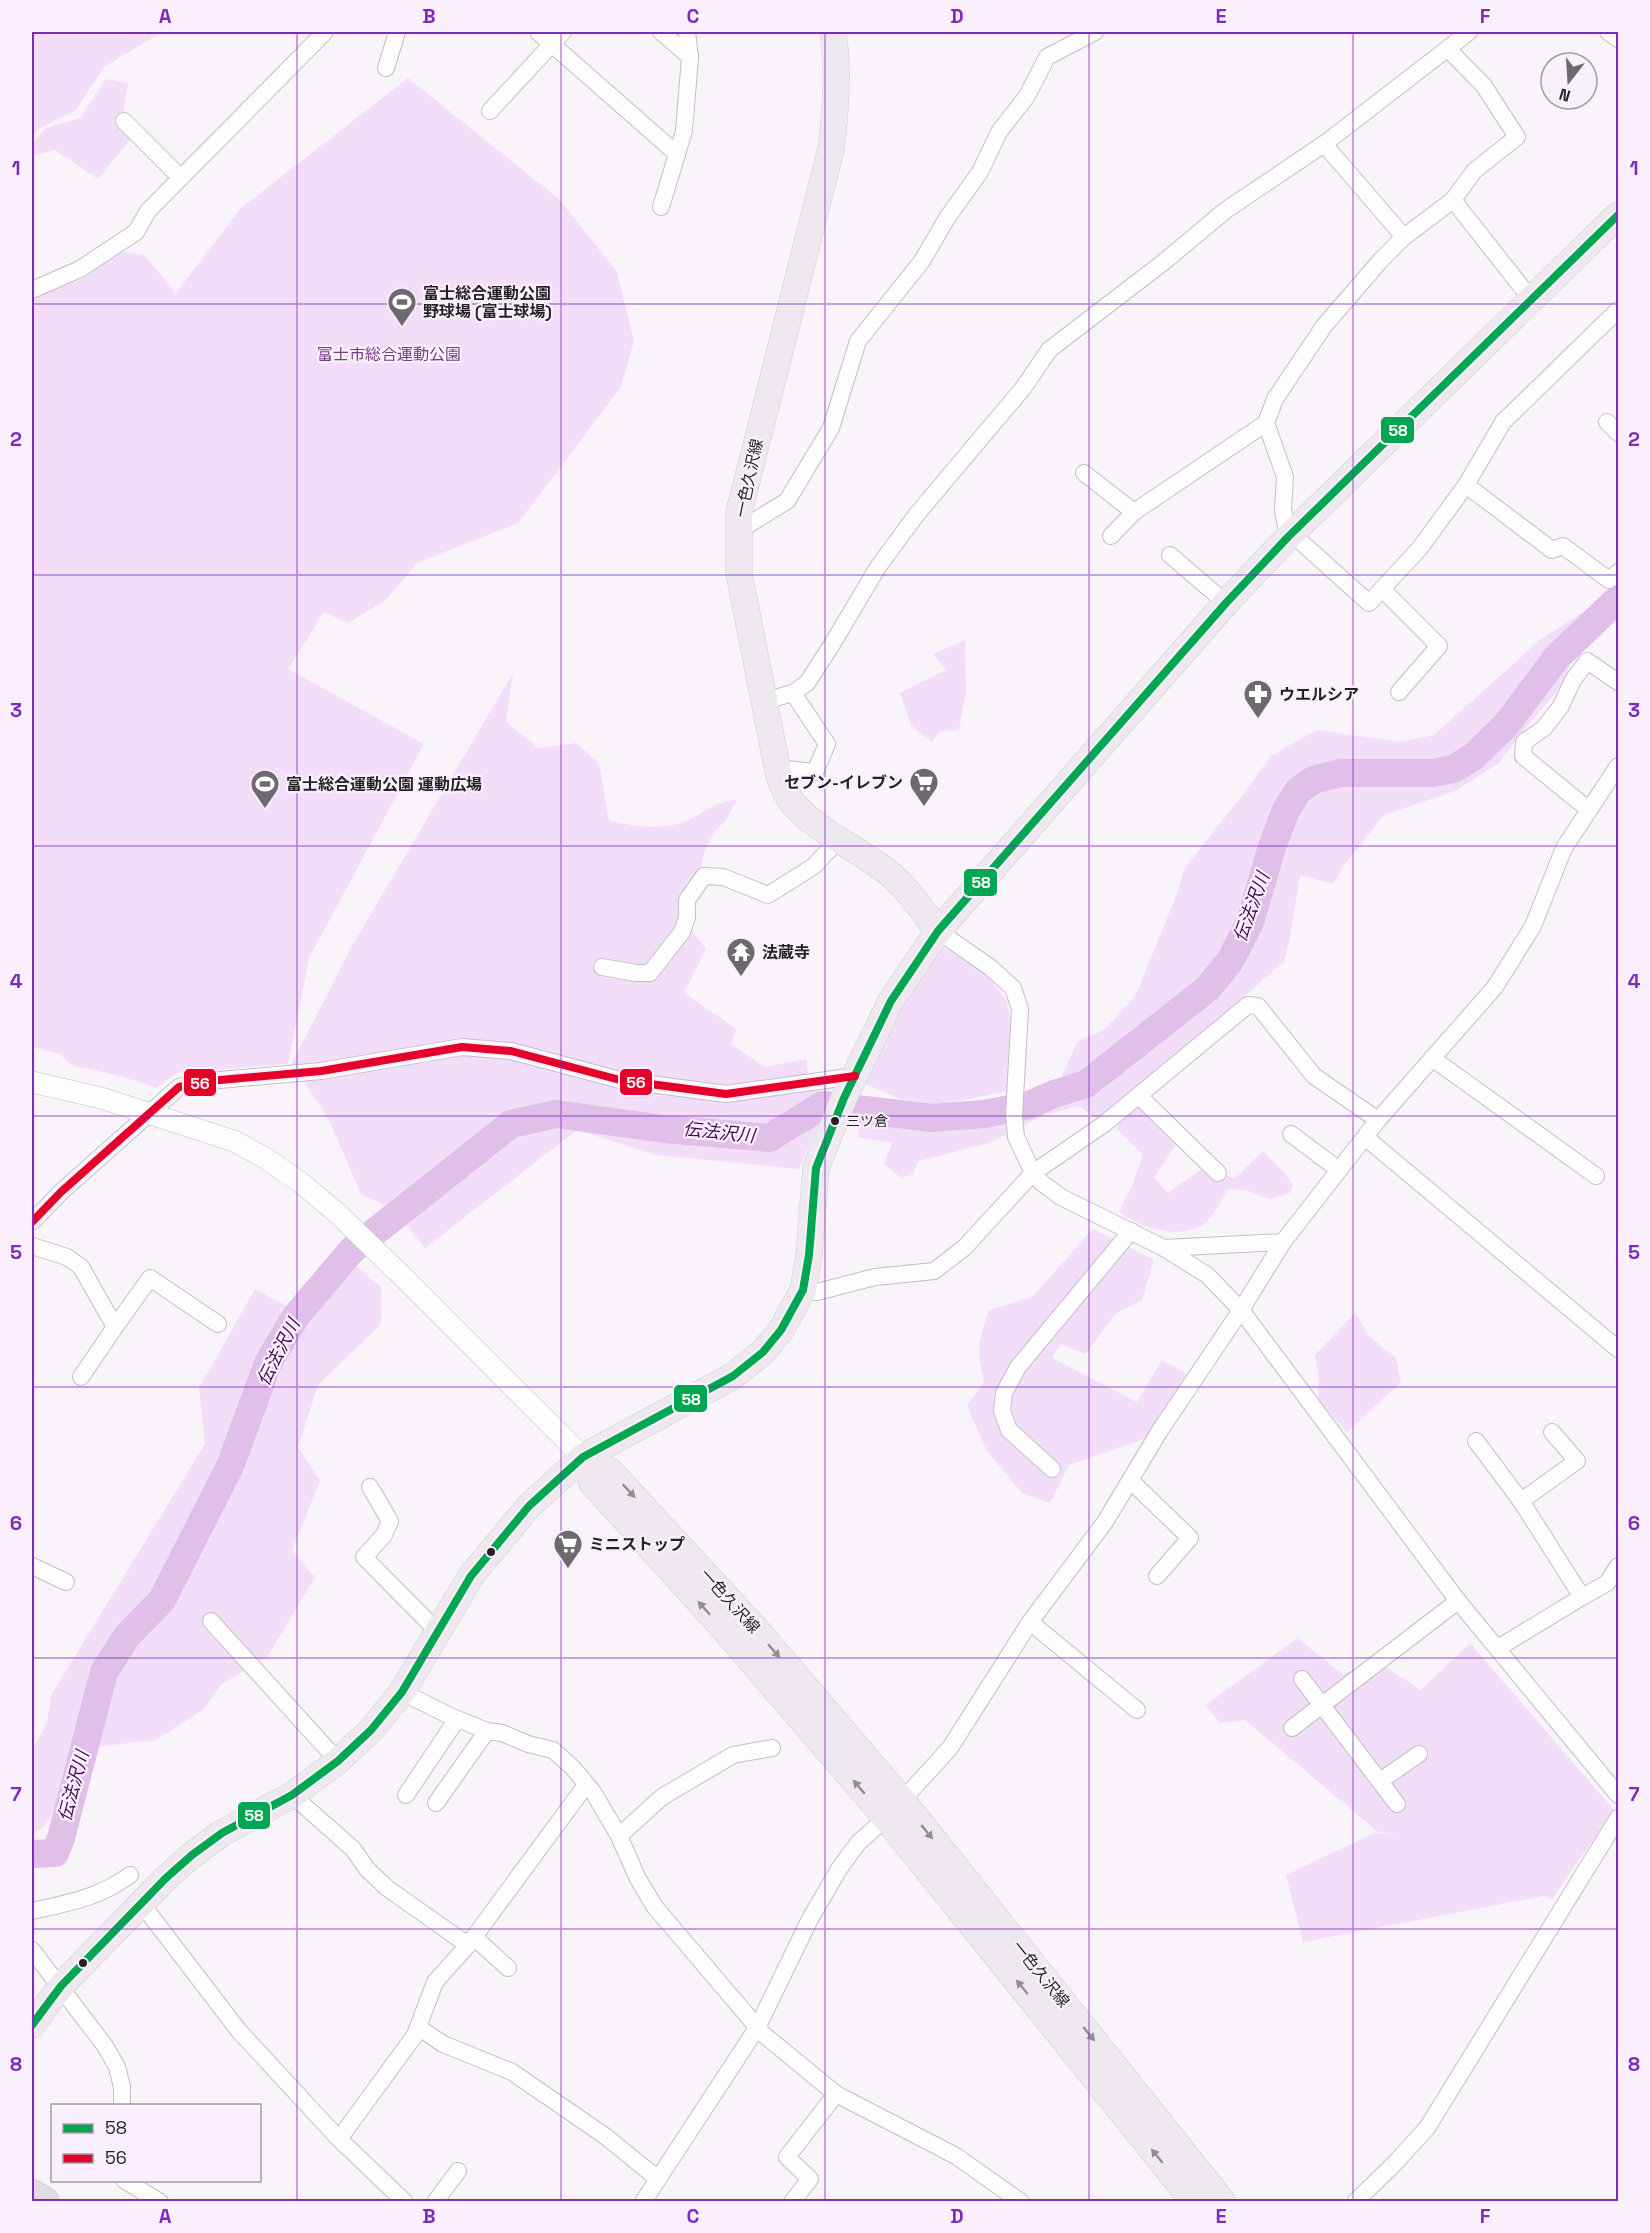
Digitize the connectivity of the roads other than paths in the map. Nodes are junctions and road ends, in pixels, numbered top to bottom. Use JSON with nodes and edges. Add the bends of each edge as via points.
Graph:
{"nodes":[{"id":1,"x":325,"y":32,"type":"edge"},
{"id":2,"x":397,"y":32,"type":"edge"},
{"id":3,"x":538,"y":32,"type":"edge"},
{"id":4,"x":661,"y":32,"type":"edge"},
{"id":5,"x":687,"y":32,"type":"edge"},
{"id":6,"x":834,"y":32,"type":"edge"},
{"id":7,"x":1095,"y":32,"type":"edge"},
{"id":8,"x":1608,"y":32,"type":"edge"},
{"id":9,"x":557,"y":37,"type":"edge"},
{"id":10,"x":1455,"y":38,"type":"edge"},
{"id":11,"x":1618,"y":39,"type":"edge"},
{"id":12,"x":690,"y":57,"type":"junction"},
{"id":13,"x":386,"y":68,"type":"dead end"},
{"id":14,"x":490,"y":111,"type":"dead end"},
{"id":15,"x":124,"y":122,"type":"dead end"},
{"id":16,"x":1324,"y":144,"type":"junction"},
{"id":17,"x":677,"y":154,"type":"junction"},
{"id":18,"x":180,"y":177,"type":"junction"},
{"id":19,"x":1453,"y":200,"type":"junction"},
{"id":20,"x":661,"y":207,"type":"dead end"},
{"id":21,"x":1618,"y":215,"type":"edge"},
{"id":22,"x":1404,"y":237,"type":"junction"},
{"id":23,"x":32,"y":290,"type":"edge"},
{"id":24,"x":1531,"y":299,"type":"junction"},
{"id":25,"x":1618,"y":310,"type":"edge"},
{"id":26,"x":1266,"y":423,"type":"junction"},
{"id":27,"x":1084,"y":473,"type":"dead end"},
{"id":28,"x":1466,"y":485,"type":"junction"},
{"id":29,"x":1134,"y":512,"type":"junction"},
{"id":30,"x":738,"y":531,"type":"junction"},
{"id":31,"x":1289,"y":535,"type":"junction"},
{"id":32,"x":1111,"y":536,"type":"dead end"},
{"id":33,"x":1170,"y":555,"type":"dead end"},
{"id":34,"x":1618,"y":572,"type":"edge"},
{"id":35,"x":1383,"y":590,"type":"junction"},
{"id":36,"x":1226,"y":603,"type":"junction"},
{"id":37,"x":1618,"y":682,"type":"edge"},
{"id":38,"x":1399,"y":692,"type":"dead end"},
{"id":39,"x":793,"y":693,"type":"junction"},
{"id":40,"x":764,"y":701,"type":"junction"},
{"id":41,"x":1618,"y":766,"type":"edge"},
{"id":42,"x":777,"y":768,"type":"junction"},
{"id":43,"x":1589,"y":810,"type":"junction"},
{"id":44,"x":839,"y":839,"type":"junction"},
{"id":45,"x":938,"y":931,"type":"junction"},
{"id":46,"x":602,"y":967,"type":"dead end"},
{"id":47,"x":1432,"y":1058,"type":"junction"},
{"id":48,"x":32,"y":1082,"type":"edge"},
{"id":49,"x":850,"y":1087,"type":"junction"},
{"id":50,"x":1139,"y":1096,"type":"junction"},
{"id":51,"x":150,"y":1113,"type":"junction"},
{"id":52,"x":1378,"y":1120,"type":"junction"},
{"id":53,"x":1291,"y":1134,"type":"dead end"},
{"id":54,"x":1365,"y":1137,"type":"junction"},
{"id":55,"x":1339,"y":1170,"type":"junction"},
{"id":56,"x":1033,"y":1173,"type":"junction"},
{"id":57,"x":1218,"y":1173,"type":"dead end"},
{"id":58,"x":1596,"y":1176,"type":"dead end"},
{"id":59,"x":32,"y":1222,"type":"edge"},
{"id":60,"x":1131,"y":1232,"type":"junction"},
{"id":61,"x":1283,"y":1242,"type":"junction"},
{"id":62,"x":32,"y":1246,"type":"edge"},
{"id":63,"x":1164,"y":1248,"type":"junction"},
{"id":64,"x":803,"y":1290,"type":"junction"},
{"id":65,"x":1241,"y":1310,"type":"junction"},
{"id":66,"x":218,"y":1324,"type":"dead end"},
{"id":67,"x":115,"y":1327,"type":"junction"},
{"id":68,"x":1618,"y":1349,"type":"edge"},
{"id":69,"x":81,"y":1377,"type":"dead end"},
{"id":70,"x":1552,"y":1432,"type":"dead end"},
{"id":71,"x":1476,"y":1441,"type":"dead end"},
{"id":72,"x":583,"y":1456,"type":"junction"},
{"id":73,"x":1052,"y":1469,"type":"dead end"},
{"id":74,"x":1130,"y":1480,"type":"junction"},
{"id":75,"x":370,"y":1487,"type":"dead end"},
{"id":76,"x":1521,"y":1501,"type":"junction"},
{"id":77,"x":32,"y":1566,"type":"edge"},
{"id":78,"x":1618,"y":1566,"type":"edge"},
{"id":79,"x":1157,"y":1576,"type":"dead end"},
{"id":80,"x":66,"y":1582,"type":"dead end"},
{"id":81,"x":1582,"y":1598,"type":"junction"},
{"id":82,"x":1458,"y":1602,"type":"junction"},
{"id":83,"x":211,"y":1621,"type":"dead end"},
{"id":84,"x":1030,"y":1622,"type":"junction"},
{"id":85,"x":438,"y":1632,"type":"junction"},
{"id":86,"x":1498,"y":1648,"type":"junction"},
{"id":87,"x":1302,"y":1679,"type":"dead end"},
{"id":88,"x":402,"y":1692,"type":"junction"},
{"id":89,"x":1323,"y":1705,"type":"junction"},
{"id":90,"x":1137,"y":1710,"type":"dead end"},
{"id":91,"x":457,"y":1719,"type":"junction"},
{"id":92,"x":1292,"y":1728,"type":"dead end"},
{"id":93,"x":487,"y":1731,"type":"junction"},
{"id":94,"x":772,"y":1748,"type":"dead end"},
{"id":95,"x":1419,"y":1754,"type":"dead end"},
{"id":96,"x":338,"y":1761,"type":"junction"},
{"id":97,"x":1380,"y":1781,"type":"junction"},
{"id":98,"x":586,"y":1785,"type":"junction"},
{"id":99,"x":292,"y":1795,"type":"junction"},
{"id":100,"x":406,"y":1795,"type":"dead end"},
{"id":101,"x":1618,"y":1795,"type":"edge"},
{"id":102,"x":436,"y":1803,"type":"dead end"},
{"id":103,"x":1397,"y":1804,"type":"dead end"},
{"id":104,"x":894,"y":1809,"type":"junction"},
{"id":105,"x":1618,"y":1818,"type":"edge"},
{"id":106,"x":619,"y":1836,"type":"junction"},
{"id":107,"x":130,"y":1875,"type":"dead end"},
{"id":108,"x":141,"y":1903,"type":"junction"},
{"id":109,"x":32,"y":1911,"type":"edge"},
{"id":110,"x":471,"y":1941,"type":"junction"},
{"id":111,"x":32,"y":1950,"type":"edge"},
{"id":112,"x":508,"y":1968,"type":"dead end"},
{"id":113,"x":62,"y":1986,"type":"junction"},
{"id":114,"x":32,"y":2025,"type":"edge"},
{"id":115,"x":418,"y":2027,"type":"junction"},
{"id":116,"x":757,"y":2028,"type":"junction"},
{"id":117,"x":836,"y":2094,"type":"junction"},
{"id":118,"x":122,"y":2104,"type":"edge"},
{"id":119,"x":339,"y":2139,"type":"junction"},
{"id":120,"x":458,"y":2171,"type":"dead end"},
{"id":121,"x":658,"y":2179,"type":"junction"},
{"id":122,"x":126,"y":2182,"type":"edge"},
{"id":123,"x":32,"y":2195,"type":"edge"},
{"id":124,"x":44,"y":2202,"type":"edge"},
{"id":125,"x":160,"y":2202,"type":"edge"},
{"id":126,"x":405,"y":2202,"type":"edge"},
{"id":127,"x":435,"y":2202,"type":"edge"},
{"id":128,"x":643,"y":2202,"type":"edge"},
{"id":129,"x":792,"y":2202,"type":"edge"},
{"id":130,"x":1021,"y":2202,"type":"edge"},
{"id":131,"x":1194,"y":2202,"type":"edge"},
{"id":132,"x":1223,"y":2202,"type":"edge"},
{"id":133,"x":1355,"y":2202,"type":"edge"}],
"edges":[{"from":1,"to":18,"type":"street"},
{"from":2,"to":13,"type":"street"},
{"from":3,"to":9,"type":"street"},
{"from":4,"to":12,"type":"street"},
{"from":5,"to":12,"type":"street"},
{"from":6,"to":30,"type":"main road","name":"一色久沢線","via":[[836,114],[831,149],[746,480]]},
{"from":7,"to":30,"type":"street","via":[[1047,57],[1027,96],[999,132],[980,172],[922,261],[858,341],[831,428],[787,501]]},
{"from":8,"to":11,"type":"street"},
{"from":9,"to":14,"type":"street"},
{"from":9,"to":17,"type":"street"},
{"from":10,"to":16,"type":"street"},
{"from":10,"to":19,"type":"street","via":[[1517,137],[1474,171]]},
{"from":12,"to":17,"type":"street","via":[[684,131]]},
{"from":15,"to":18,"type":"street"},
{"from":16,"to":22,"type":"street"},
{"from":16,"to":39,"type":"street","via":[[1226,210],[1049,350],[1024,387],[917,514],[878,567],[807,683]]},
{"from":17,"to":20,"type":"street"},
{"from":18,"to":23,"type":"street","via":[[148,211],[136,232],[80,269]]},
{"from":19,"to":22,"type":"street"},
{"from":19,"to":24,"type":"street"},
{"from":21,"to":24,"type":"main road"},
{"from":22,"to":26,"type":"street","via":[[1324,326],[1275,399]]},
{"from":24,"to":31,"type":"main road"},
{"from":25,"to":28,"type":"street","via":[[1503,422]]},
{"from":26,"to":29,"type":"street"},
{"from":26,"to":31,"type":"street","via":[[1285,477],[1283,510]]},
{"from":27,"to":29,"type":"street"},
{"from":28,"to":34,"type":"street","via":[[1552,550],[1563,546],[1609,580]]},
{"from":28,"to":35,"type":"street"},
{"from":29,"to":32,"type":"street"},
{"from":30,"to":40,"type":"main road","name":"一色久沢線","via":[[739,573]]},
{"from":31,"to":35,"type":"street","via":[[1369,603]]},
{"from":31,"to":36,"type":"main road"},
{"from":33,"to":36,"type":"street"},
{"from":35,"to":38,"type":"street","via":[[1439,646]]},
{"from":36,"to":45,"type":"main road"},
{"from":37,"to":43,"type":"street","via":[[1587,661],[1544,728],[1524,742],[1523,756]]},
{"from":39,"to":40,"type":"street"},
{"from":39,"to":42,"type":"street","via":[[827,744],[815,772]]},
{"from":40,"to":42,"type":"main road","name":"一色久沢線"},
{"from":41,"to":43,"type":"street"},
{"from":42,"to":44,"type":"main road","name":"一色久沢線","via":[[793,803]]},
{"from":43,"to":47,"type":"street","via":[[1564,848],[1533,926],[1495,987]]},
{"from":44,"to":45,"type":"main road","name":"一色久沢線","via":[[890,874]]},
{"from":44,"to":46,"type":"street","via":[[814,866],[768,895],[723,877],[704,876],[687,900],[682,932],[650,974]]},
{"from":45,"to":49,"type":"main road","via":[[891,1001]]},
{"from":45,"to":56,"type":"street","via":[[1013,988],[1020,1009],[1016,1137]]},
{"from":47,"to":52,"type":"street"},
{"from":47,"to":58,"type":"street"},
{"from":48,"to":51,"type":"street"},
{"from":49,"to":51,"type":"street","via":[[726,1094],[620,1080],[511,1051],[462,1047],[321,1071],[179,1087]]},
{"from":49,"to":64,"type":"main road","via":[[816,1168]]},
{"from":50,"to":52,"type":"street","via":[[1248,1005],[1258,1006],[1314,1076]]},
{"from":50,"to":56,"type":"street"},
{"from":50,"to":57,"type":"street"},
{"from":51,"to":59,"type":"street"},
{"from":51,"to":72,"type":"street","via":[[234,1140],[300,1182],[337,1213]]},
{"from":52,"to":54,"type":"street"},
{"from":53,"to":55,"type":"street"},
{"from":54,"to":55,"type":"street"},
{"from":54,"to":68,"type":"street"},
{"from":55,"to":61,"type":"street"},
{"from":56,"to":60,"type":"street","via":[[1061,1197]]},
{"from":56,"to":64,"type":"street","via":[[964,1248],[934,1271],[875,1277],[816,1292]]},
{"from":60,"to":63,"type":"street"},
{"from":60,"to":73,"type":"street","via":[[1018,1367],[1004,1393],[1002,1411],[1009,1430]]},
{"from":61,"to":63,"type":"street"},
{"from":61,"to":65,"type":"street"},
{"from":62,"to":67,"type":"street","via":[[67,1257],[81,1267]]},
{"from":63,"to":65,"type":"street","via":[[1207,1275]]},
{"from":64,"to":72,"type":"main road","via":[[781,1330],[763,1352],[733,1376]]},
{"from":65,"to":74,"type":"street"},
{"from":65,"to":82,"type":"street"},
{"from":66,"to":67,"type":"street","via":[[150,1278]]},
{"from":67,"to":69,"type":"street"},
{"from":70,"to":76,"type":"street","via":[[1577,1461]]},
{"from":71,"to":76,"type":"street"},
{"from":72,"to":85,"type":"main road","via":[[529,1506],[496,1545],[471,1576]]},
{"from":72,"to":104,"type":"main road","name":"一色久沢線","via":[[592,1483]]},
{"from":74,"to":79,"type":"street","via":[[1190,1538]]},
{"from":74,"to":84,"type":"street","via":[[1105,1522]]},
{"from":75,"to":85,"type":"street","via":[[390,1521],[384,1535],[364,1557]]},
{"from":76,"to":81,"type":"street"},
{"from":77,"to":80,"type":"street"},
{"from":78,"to":81,"type":"street","via":[[1607,1583]]},
{"from":81,"to":86,"type":"street"},
{"from":82,"to":86,"type":"street"},
{"from":82,"to":89,"type":"street"},
{"from":83,"to":96,"type":"street"},
{"from":84,"to":90,"type":"street"},
{"from":84,"to":104,"type":"street","via":[[950,1748]]},
{"from":85,"to":88,"type":"main road"},
{"from":86,"to":101,"type":"street"},
{"from":87,"to":89,"type":"street"},
{"from":88,"to":91,"type":"street"},
{"from":88,"to":96,"type":"main road","via":[[371,1730]]},
{"from":89,"to":92,"type":"street"},
{"from":89,"to":97,"type":"street"},
{"from":91,"to":93,"type":"street"},
{"from":91,"to":100,"type":"street"},
{"from":93,"to":98,"type":"street","via":[[553,1750]]},
{"from":93,"to":102,"type":"street"},
{"from":94,"to":106,"type":"street","via":[[733,1755],[662,1797]]},
{"from":95,"to":97,"type":"street"},
{"from":96,"to":99,"type":"main road"},
{"from":97,"to":103,"type":"street"},
{"from":98,"to":106,"type":"street"},
{"from":98,"to":110,"type":"street"},
{"from":99,"to":108,"type":"main road","via":[[222,1833]]},
{"from":99,"to":110,"type":"street","via":[[353,1849],[387,1888]]},
{"from":104,"to":116,"type":"street","via":[[839,1869]]},
{"from":131,"to":104,"type":"main road","name":"一色久沢線","one_way":true},
{"from":104,"to":132,"type":"main road","name":"一色久沢線","one_way":true},
{"from":105,"to":133,"type":"street","via":[[1427,2128]]},
{"from":106,"to":116,"type":"street","via":[[655,1907]]},
{"from":107,"to":109,"type":"street","via":[[77,1902]]},
{"from":108,"to":113,"type":"main road"},
{"from":108,"to":119,"type":"street","via":[[239,2031]]},
{"from":110,"to":112,"type":"street"},
{"from":110,"to":115,"type":"street","via":[[435,1982]]},
{"from":111,"to":113,"type":"street"},
{"from":113,"to":114,"type":"main road"},
{"from":113,"to":118,"type":"street","via":[[117,2067]]},
{"from":115,"to":119,"type":"street"},
{"from":115,"to":121,"type":"street","via":[[443,2043],[512,2072],[605,2136]]},
{"from":116,"to":117,"type":"street"},
{"from":116,"to":121,"type":"street"},
{"from":117,"to":129,"type":"street","via":[[787,2157],[810,2179]]},
{"from":117,"to":130,"type":"street","via":[[956,2156]]},
{"from":119,"to":126,"type":"street"},
{"from":120,"to":127,"type":"street"},
{"from":121,"to":128,"type":"street"},
{"from":122,"to":125,"type":"street"},
{"from":123,"to":124,"type":"highway"}]}
